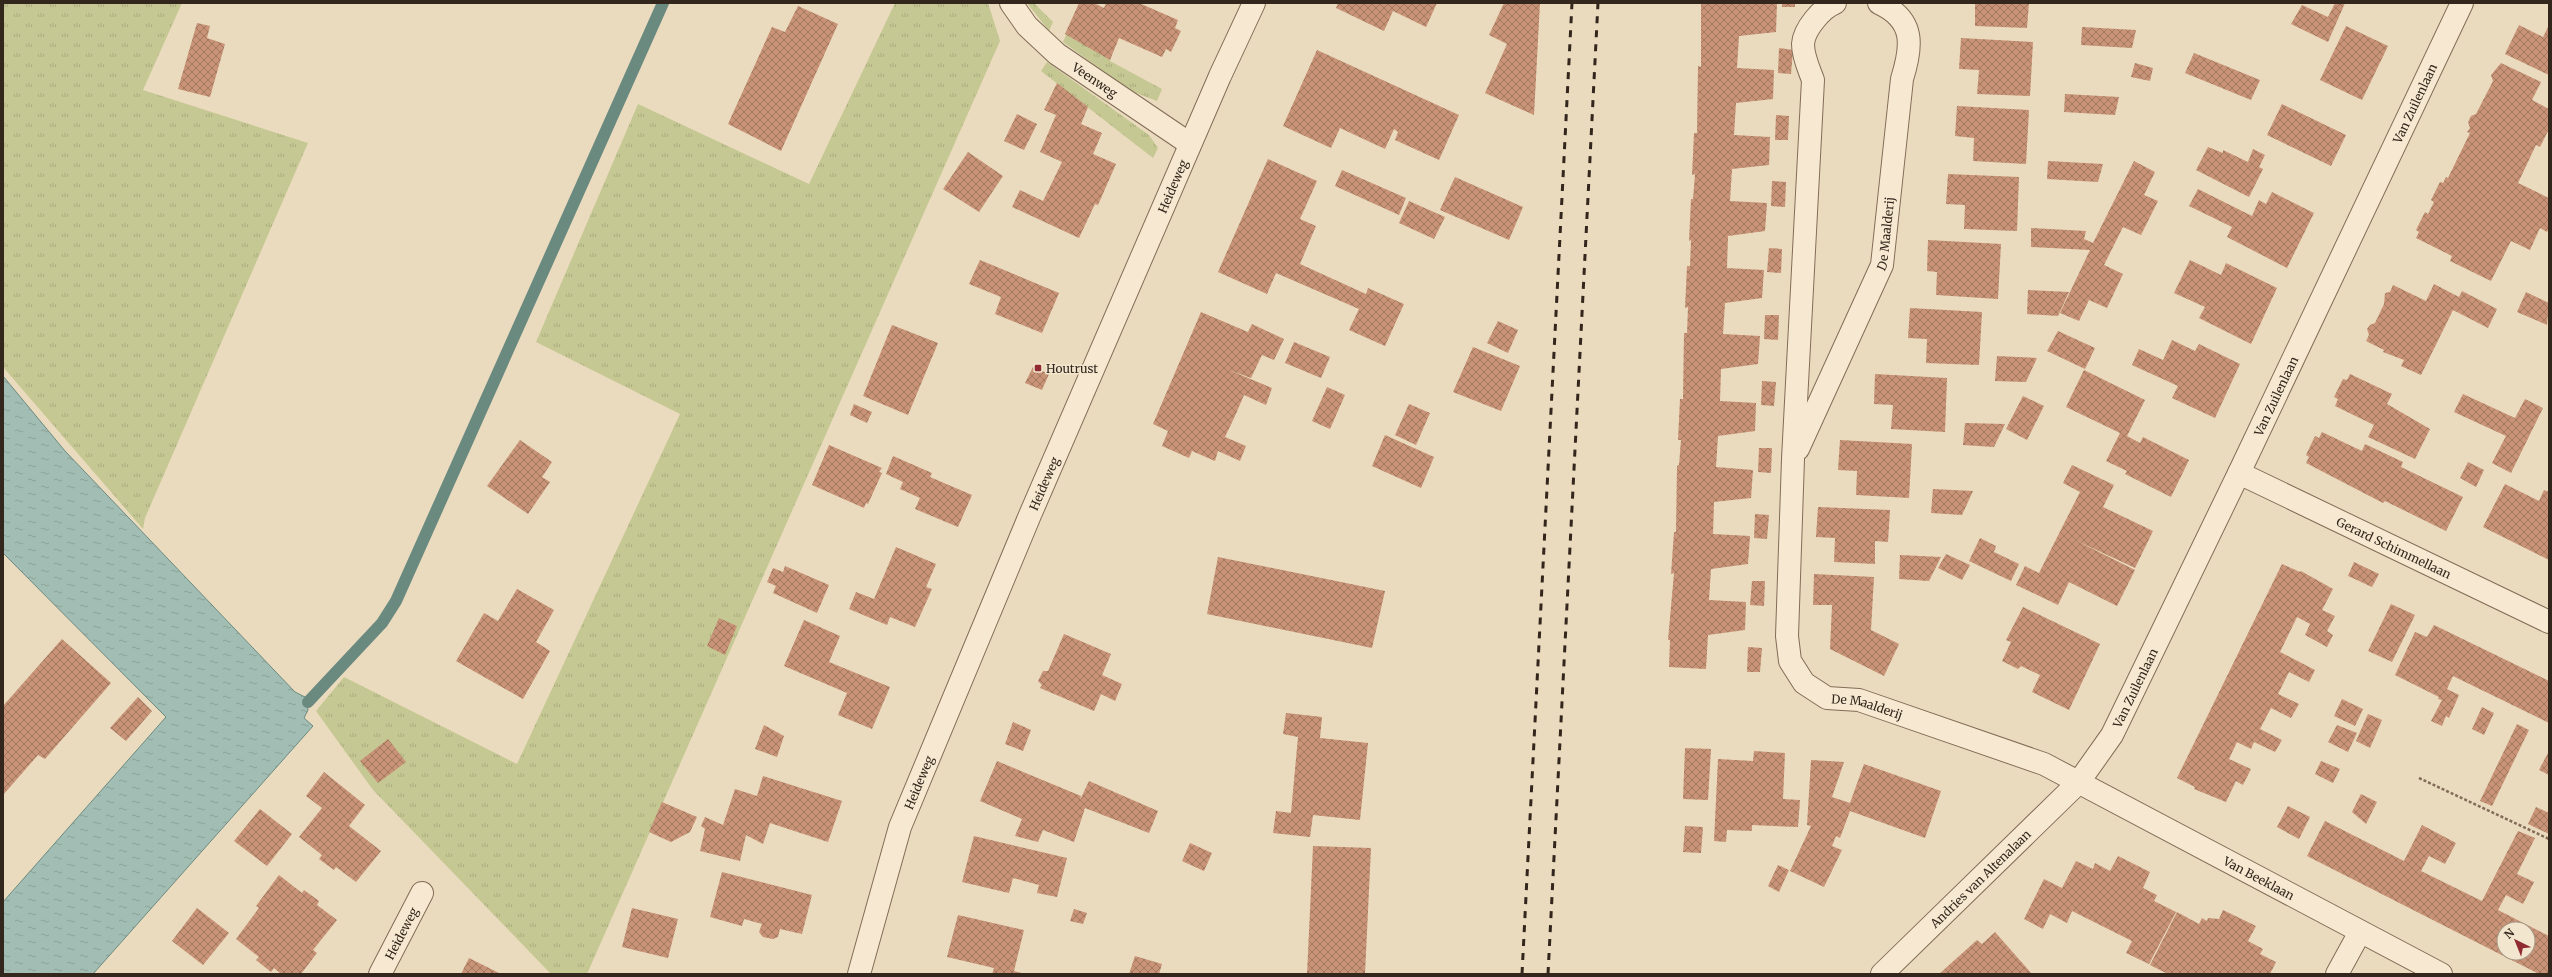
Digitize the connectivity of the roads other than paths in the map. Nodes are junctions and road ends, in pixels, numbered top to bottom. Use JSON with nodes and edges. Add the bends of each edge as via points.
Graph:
{"nodes":[{"id":1,"x":1011,"y":3,"type":"edge"},
{"id":2,"x":1254,"y":3,"type":"edge"},
{"id":3,"x":1835,"y":3,"type":"edge"},
{"id":4,"x":1880,"y":3,"type":"edge"},
{"id":5,"x":2462,"y":3,"type":"edge"},
{"id":6,"x":1190,"y":144,"type":"junction"},
{"id":7,"x":1793,"y":459,"type":"junction"},
{"id":8,"x":2239,"y":473,"type":"junction"},
{"id":9,"x":2549,"y":622,"type":"edge"},
{"id":10,"x":2078,"y":783,"type":"junction"},
{"id":11,"x":422,"y":893,"type":"dead end"},
{"id":12,"x":2360,"y":932,"type":"junction"},
{"id":13,"x":380,"y":974,"type":"edge"},
{"id":14,"x":858,"y":974,"type":"edge"},
{"id":15,"x":1882,"y":974,"type":"edge"},
{"id":16,"x":2337,"y":974,"type":"edge"},
{"id":17,"x":2440,"y":974,"type":"edge"}],
"edges":[{"from":1,"to":6,"type":"street","name":"Veenweg","via":[[1027,26],[1057,54]]},
{"from":2,"to":6,"type":"street","name":"Heideweg"},
{"from":3,"to":7,"type":"street","name":"De Maalderij","via":[[1813,21],[1803,43],[1813,80]]},
{"from":4,"to":7,"type":"street","name":"De Maalderij","via":[[1890,8],[1904,23],[1910,41],[1902,79],[1882,265]]},
{"from":5,"to":8,"type":"street","name":"Van Zuilenlaan"},
{"from":6,"to":14,"type":"street","name":"Heideweg","via":[[1030,515],[900,827]]},
{"from":7,"to":10,"type":"street","name":"De Maalderij","via":[[1787,636],[1790,661],[1804,683],[1827,698],[1858,700],[2044,764]]},
{"from":8,"to":9,"type":"street","name":"Gerard Schimmellaan"},
{"from":8,"to":10,"type":"street","name":"Van Zuilenlaan","via":[[2112,735]]},
{"from":10,"to":12,"type":"street","name":"Van Beeklaan"},
{"from":10,"to":15,"type":"street","name":"Andries van Altenalaan"},
{"from":11,"to":13,"type":"street","name":"Heideweg"},
{"from":12,"to":16,"type":"street"},
{"from":12,"to":17,"type":"street","name":"Van Beeklaan"}]}
